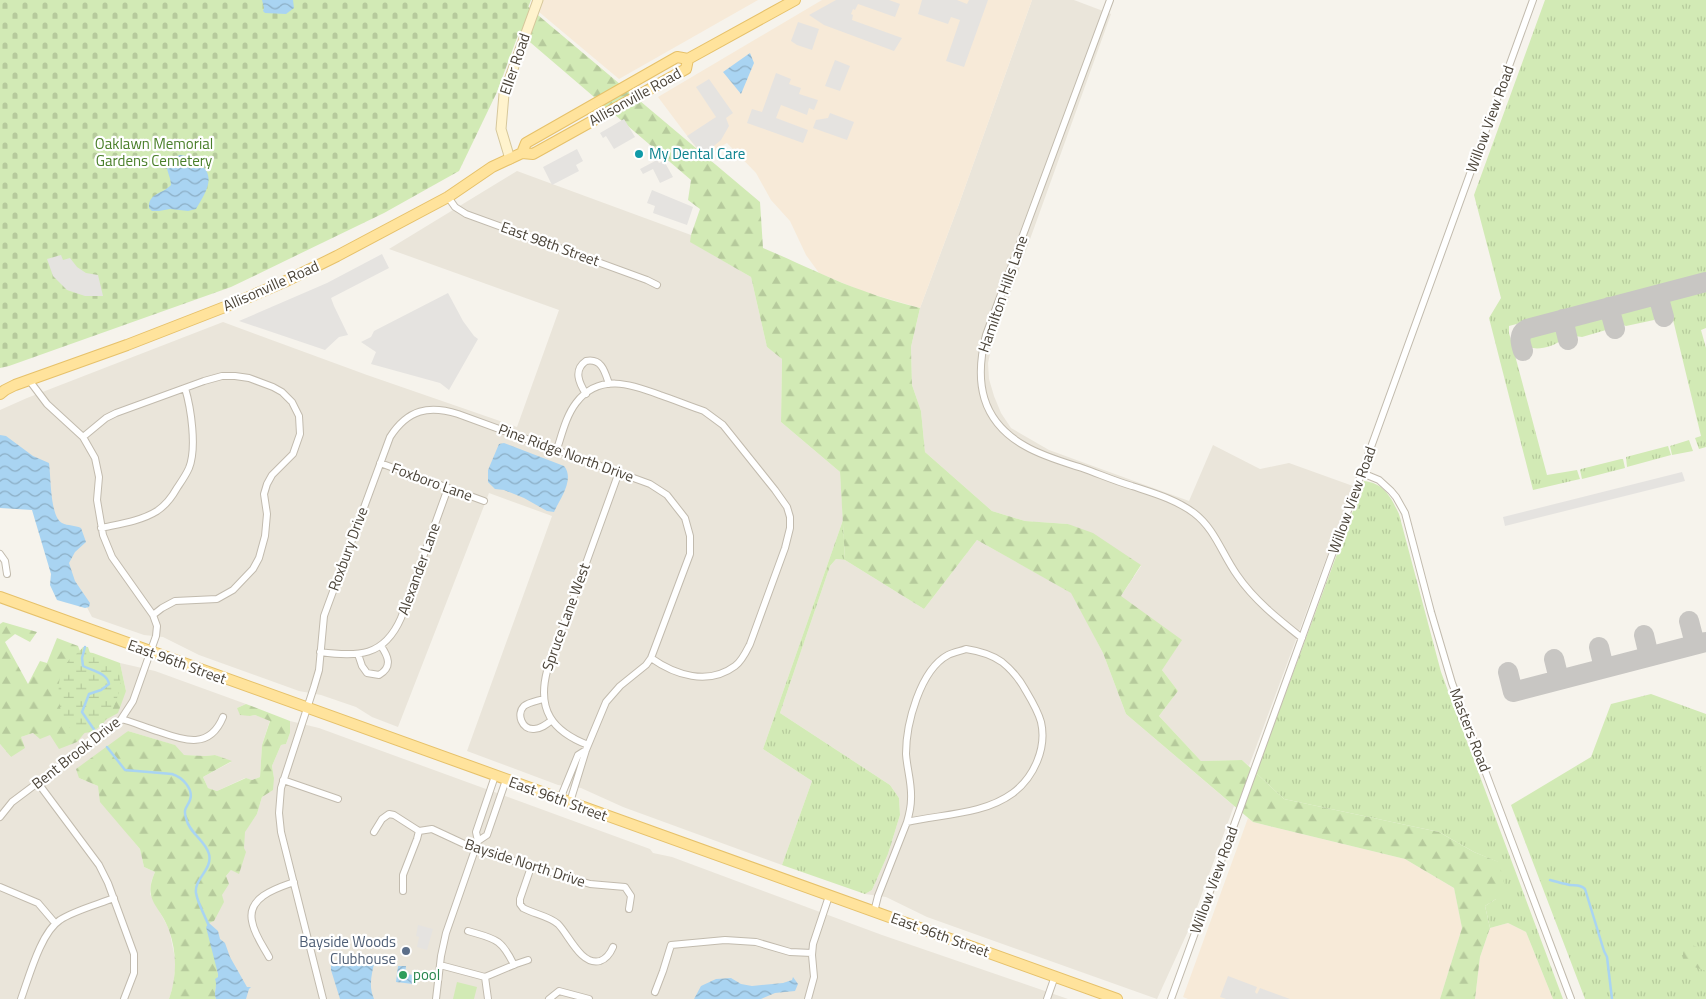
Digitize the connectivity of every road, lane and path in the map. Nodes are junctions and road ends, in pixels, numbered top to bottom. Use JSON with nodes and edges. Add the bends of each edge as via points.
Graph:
{"nodes":[{"id":1,"x":538,"y":0,"type":"edge"},
{"id":2,"x":796,"y":0,"type":"edge"},
{"id":3,"x":1110,"y":0,"type":"edge"},
{"id":4,"x":1533,"y":0,"type":"edge"},
{"id":5,"x":510,"y":159,"type":"junction"},
{"id":6,"x":448,"y":197,"type":"junction"},
{"id":7,"x":658,"y":285,"type":"dead end"},
{"id":8,"x":29,"y":380,"type":"junction"},
{"id":9,"x":609,"y":384,"type":"junction"},
{"id":10,"x":185,"y":388,"type":"junction"},
{"id":11,"x":2,"y":391,"type":"edge"},
{"id":12,"x":586,"y":394,"type":"junction"},
{"id":13,"x":425,"y":410,"type":"joint"},
{"id":14,"x":83,"y":437,"type":"junction"},
{"id":15,"x":557,"y":449,"type":"junction"},
{"id":16,"x":380,"y":463,"type":"junction"},
{"id":17,"x":619,"y":472,"type":"junction"},
{"id":18,"x":1362,"y":474,"type":"junction"},
{"id":19,"x":448,"y":488,"type":"junction"},
{"id":20,"x":484,"y":500,"type":"dead end"},
{"id":21,"x":101,"y":528,"type":"junction"},
{"id":22,"x":0,"y":554,"type":"edge"},
{"id":23,"x":7,"y":574,"type":"dead end"},
{"id":24,"x":0,"y":597,"type":"edge"},
{"id":25,"x":153,"y":615,"type":"junction"},
{"id":26,"x":1302,"y":638,"type":"junction"},
{"id":27,"x":381,"y":646,"type":"junction"},
{"id":28,"x":150,"y":652,"type":"junction"},
{"id":29,"x":320,"y":652,"type":"junction"},
{"id":30,"x":358,"y":654,"type":"junction"},
{"id":31,"x":651,"y":658,"type":"junction"},
{"id":32,"x":543,"y":699,"type":"junction"},
{"id":33,"x":308,"y":709,"type":"junction"},
{"id":34,"x":223,"y":717,"type":"dead end"},
{"id":35,"x":122,"y":718,"type":"junction"},
{"id":36,"x":552,"y":720,"type":"junction"},
{"id":37,"x":587,"y":747,"type":"junction"},
{"id":38,"x":495,"y":776,"type":"junction"},
{"id":39,"x":283,"y":780,"type":"junction"},
{"id":40,"x":506,"y":780,"type":"junction"},
{"id":41,"x":38,"y":783,"type":"junction"},
{"id":42,"x":338,"y":799,"type":"dead end"},
{"id":43,"x":565,"y":800,"type":"junction"},
{"id":44,"x":0,"y":817,"type":"edge"},
{"id":45,"x":907,"y":822,"type":"junction"},
{"id":46,"x":419,"y":831,"type":"junction"},
{"id":47,"x":374,"y":832,"type":"dead end"},
{"id":48,"x":478,"y":841,"type":"junction"},
{"id":49,"x":475,"y":849,"type":"junction"},
{"id":50,"x":532,"y":867,"type":"junction"},
{"id":51,"x":294,"y":882,"type":"junction"},
{"id":52,"x":0,"y":887,"type":"edge"},
{"id":53,"x":403,"y":891,"type":"dead end"},
{"id":54,"x":829,"y":896,"type":"junction"},
{"id":55,"x":114,"y":898,"type":"junction"},
{"id":56,"x":630,"y":909,"type":"dead end"},
{"id":57,"x":874,"y":912,"type":"junction"},
{"id":58,"x":55,"y":923,"type":"junction"},
{"id":59,"x":468,"y":931,"type":"dead end"},
{"id":60,"x":613,"y":948,"type":"dead end"},
{"id":61,"x":812,"y":953,"type":"junction"},
{"id":62,"x":269,"y":957,"type":"dead end"},
{"id":63,"x":528,"y":960,"type":"dead end"},
{"id":64,"x":440,"y":965,"type":"junction"},
{"id":65,"x":514,"y":965,"type":"junction"},
{"id":66,"x":1055,"y":976,"type":"junction"},
{"id":67,"x":485,"y":977,"type":"junction"},
{"id":68,"x":655,"y":992,"type":"dead end"},
{"id":69,"x":589,"y":998,"type":"edge"},
{"id":70,"x":20,"y":999,"type":"edge"},
{"id":71,"x":124,"y":999,"type":"edge"},
{"id":72,"x":322,"y":999,"type":"edge"},
{"id":73,"x":436,"y":999,"type":"edge"},
{"id":74,"x":488,"y":999,"type":"edge"},
{"id":75,"x":549,"y":999,"type":"edge"},
{"id":76,"x":808,"y":999,"type":"edge"},
{"id":77,"x":1047,"y":999,"type":"edge"},
{"id":78,"x":1117,"y":999,"type":"edge"},
{"id":79,"x":1171,"y":999,"type":"edge"},
{"id":80,"x":1571,"y":999,"type":"edge"}],
"edges":[{"from":1,"to":5,"type":"street","name":"Eller Road","via":[[504,94],[501,129]]},
{"from":2,"to":5,"type":"main road","name":"Allisonville Road","via":[[688,59],[677,58],[637,80],[526,143],[522,153]]},
{"from":3,"to":26,"type":"street","name":"Hamilton Hills Lane","via":[[986,336],[980,356],[984,399],[1002,429],[1027,447],[1158,494],[1195,514],[1207,524],[1236,574],[1255,598]]},
{"from":4,"to":18,"type":"street","name":"Willow View Road"},
{"from":5,"to":6,"type":"main road","name":"Allisonville Road","via":[[492,167]]},
{"from":6,"to":7,"type":"street","name":"East 98th Street","via":[[466,214]]},
{"from":6,"to":8,"type":"main road","name":"Allisonville Road","via":[[284,282]]},
{"from":8,"to":11,"type":"main road","name":"Allisonville Road"},
{"from":8,"to":14,"type":"street","via":[[48,404]]},
{"from":9,"to":12,"type":"street"},
{"from":9,"to":12,"type":"street","via":[[602,366],[595,361],[586,362],[578,376]]},
{"from":9,"to":31,"type":"street","via":[[628,384],[643,389],[704,411],[718,421],[775,490],[790,517],[785,548],[750,644],[735,666],[720,674],[695,677],[679,673]]},
{"from":10,"to":14,"type":"street","via":[[116,413]]},
{"from":10,"to":21,"type":"street","via":[[191,415],[190,468],[173,495],[156,512]]},
{"from":10,"to":25,"type":"street","via":[[222,376],[248,378],[273,387],[292,402],[300,434],[293,454],[267,484],[264,494],[266,530],[259,558],[246,578],[217,599],[175,601]]},
{"from":12,"to":15,"type":"street","via":[[569,416]]},
{"from":13,"to":15,"type":"street","name":"Pine Ridge North Drive","via":[[443,409]]},
{"from":13,"to":16,"type":"street","name":"Roxbury Drive","via":[[414,413],[396,428]]},
{"from":14,"to":21,"type":"street","via":[[95,458],[99,477],[97,500]]},
{"from":15,"to":17,"type":"street","name":"Pine Ridge North Drive"},
{"from":16,"to":19,"type":"street","name":"Foxboro Lane"},
{"from":16,"to":29,"type":"street","name":"Roxbury Drive","via":[[324,616]]},
{"from":17,"to":31,"type":"street","name":"Pine Ridge North Drive","via":[[650,484],[667,495],[689,527],[690,554]]},
{"from":17,"to":32,"type":"street","name":"Spruce Lane West","via":[[546,671]]},
{"from":18,"to":26,"type":"street","name":"Willow View Road"},
{"from":18,"to":80,"type":"street","name":"Masters Road","via":[[1372,476],[1385,485],[1405,513],[1452,683]]},
{"from":19,"to":20,"type":"street","name":"Foxboro Lane"},
{"from":19,"to":27,"type":"street","name":"Alexander Lane","via":[[401,618],[393,634]]},
{"from":21,"to":25,"type":"street","via":[[112,557]]},
{"from":22,"to":23,"type":"street"},
{"from":24,"to":28,"type":"main road","name":"East 96th Street"},
{"from":25,"to":28,"type":"street","name":"Bent Brook Drive","via":[[157,633]]},
{"from":26,"to":79,"type":"street","name":"Willow View Road"},
{"from":27,"to":30,"type":"street"},
{"from":27,"to":30,"type":"street","via":[[389,662],[379,675],[367,673]]},
{"from":28,"to":33,"type":"main road","name":"East 96th Street"},
{"from":28,"to":35,"type":"street","name":"Bent Brook Drive","via":[[133,701]]},
{"from":29,"to":30,"type":"street"},
{"from":29,"to":33,"type":"street","name":"Roxbury Drive"},
{"from":31,"to":37,"type":"street","via":[[606,702]]},
{"from":32,"to":36,"type":"street","name":"Spruce Lane West"},
{"from":32,"to":36,"type":"street","via":[[524,707],[521,720],[534,730]]},
{"from":33,"to":38,"type":"main road","name":"East 96th Street"},
{"from":33,"to":39,"type":"street","name":"Roxbury Drive"},
{"from":34,"to":35,"type":"street","via":[[207,736],[196,740],[185,740]]},
{"from":35,"to":41,"type":"street","name":"Bent Brook Drive"},
{"from":36,"to":37,"type":"street","name":"Spruce Lane West"},
{"from":37,"to":43,"type":"street"},
{"from":37,"to":43,"type":"street","via":[[578,755]]},
{"from":38,"to":40,"type":"main road","name":"East 96th Street"},
{"from":38,"to":48,"type":"street","via":[[476,832]]},
{"from":39,"to":42,"type":"street"},
{"from":39,"to":51,"type":"street","name":"Roxbury Drive","via":[[279,817]]},
{"from":40,"to":43,"type":"main road","name":"East 96th Street"},
{"from":40,"to":48,"type":"street","via":[[487,835]]},
{"from":41,"to":44,"type":"street","name":"Bent Brook Drive","via":[[8,806]]},
{"from":41,"to":55,"type":"street","via":[[104,874]]},
{"from":43,"to":54,"type":"main road","name":"East 96th Street"},
{"from":45,"to":45,"type":"street","via":[[912,798],[907,759],[908,731],[919,694],[932,670],[949,655],[966,649],[991,655],[1019,679],[1036,710],[1042,739],[1034,766],[1023,784],[995,804]]},
{"from":45,"to":57,"type":"street"},
{"from":46,"to":47,"type":"street","name":"Bayside North Drive","via":[[389,814]]},
{"from":46,"to":49,"type":"street","name":"Bayside North Drive","via":[[432,829]]},
{"from":46,"to":53,"type":"street","via":[[403,875]]},
{"from":48,"to":49,"type":"street"},
{"from":49,"to":50,"type":"street","name":"Bayside North Drive"},
{"from":49,"to":64,"type":"street","via":[[448,925]]},
{"from":50,"to":56,"type":"street","name":"Bayside North Drive","via":[[590,884],[626,887],[630,893]]},
{"from":50,"to":60,"type":"street","via":[[520,899],[523,908],[558,924],[577,950],[592,961],[605,959]]},
{"from":51,"to":62,"type":"street","via":[[266,894],[252,912],[253,926]]},
{"from":51,"to":72,"type":"street","name":"Roxbury Drive"},
{"from":52,"to":58,"type":"street","via":[[38,903]]},
{"from":54,"to":57,"type":"main road","name":"East 96th Street"},
{"from":54,"to":61,"type":"street"},
{"from":55,"to":58,"type":"street"},
{"from":55,"to":71,"type":"street","via":[[135,958],[133,977]]},
{"from":57,"to":66,"type":"main road","name":"East 96th Street"},
{"from":58,"to":70,"type":"street","via":[[45,937]]},
{"from":59,"to":65,"type":"street","via":[[497,940]]},
{"from":61,"to":68,"type":"street","via":[[797,953],[756,942],[671,945]]},
{"from":61,"to":76,"type":"street","via":[[814,977]]},
{"from":63,"to":65,"type":"street"},
{"from":64,"to":67,"type":"street"},
{"from":64,"to":73,"type":"street"},
{"from":65,"to":67,"type":"street"},
{"from":66,"to":77,"type":"street"},
{"from":66,"to":78,"type":"main road","name":"East 96th Street"},
{"from":67,"to":74,"type":"street"},
{"from":69,"to":75,"type":"street","via":[[559,991]]}]}
